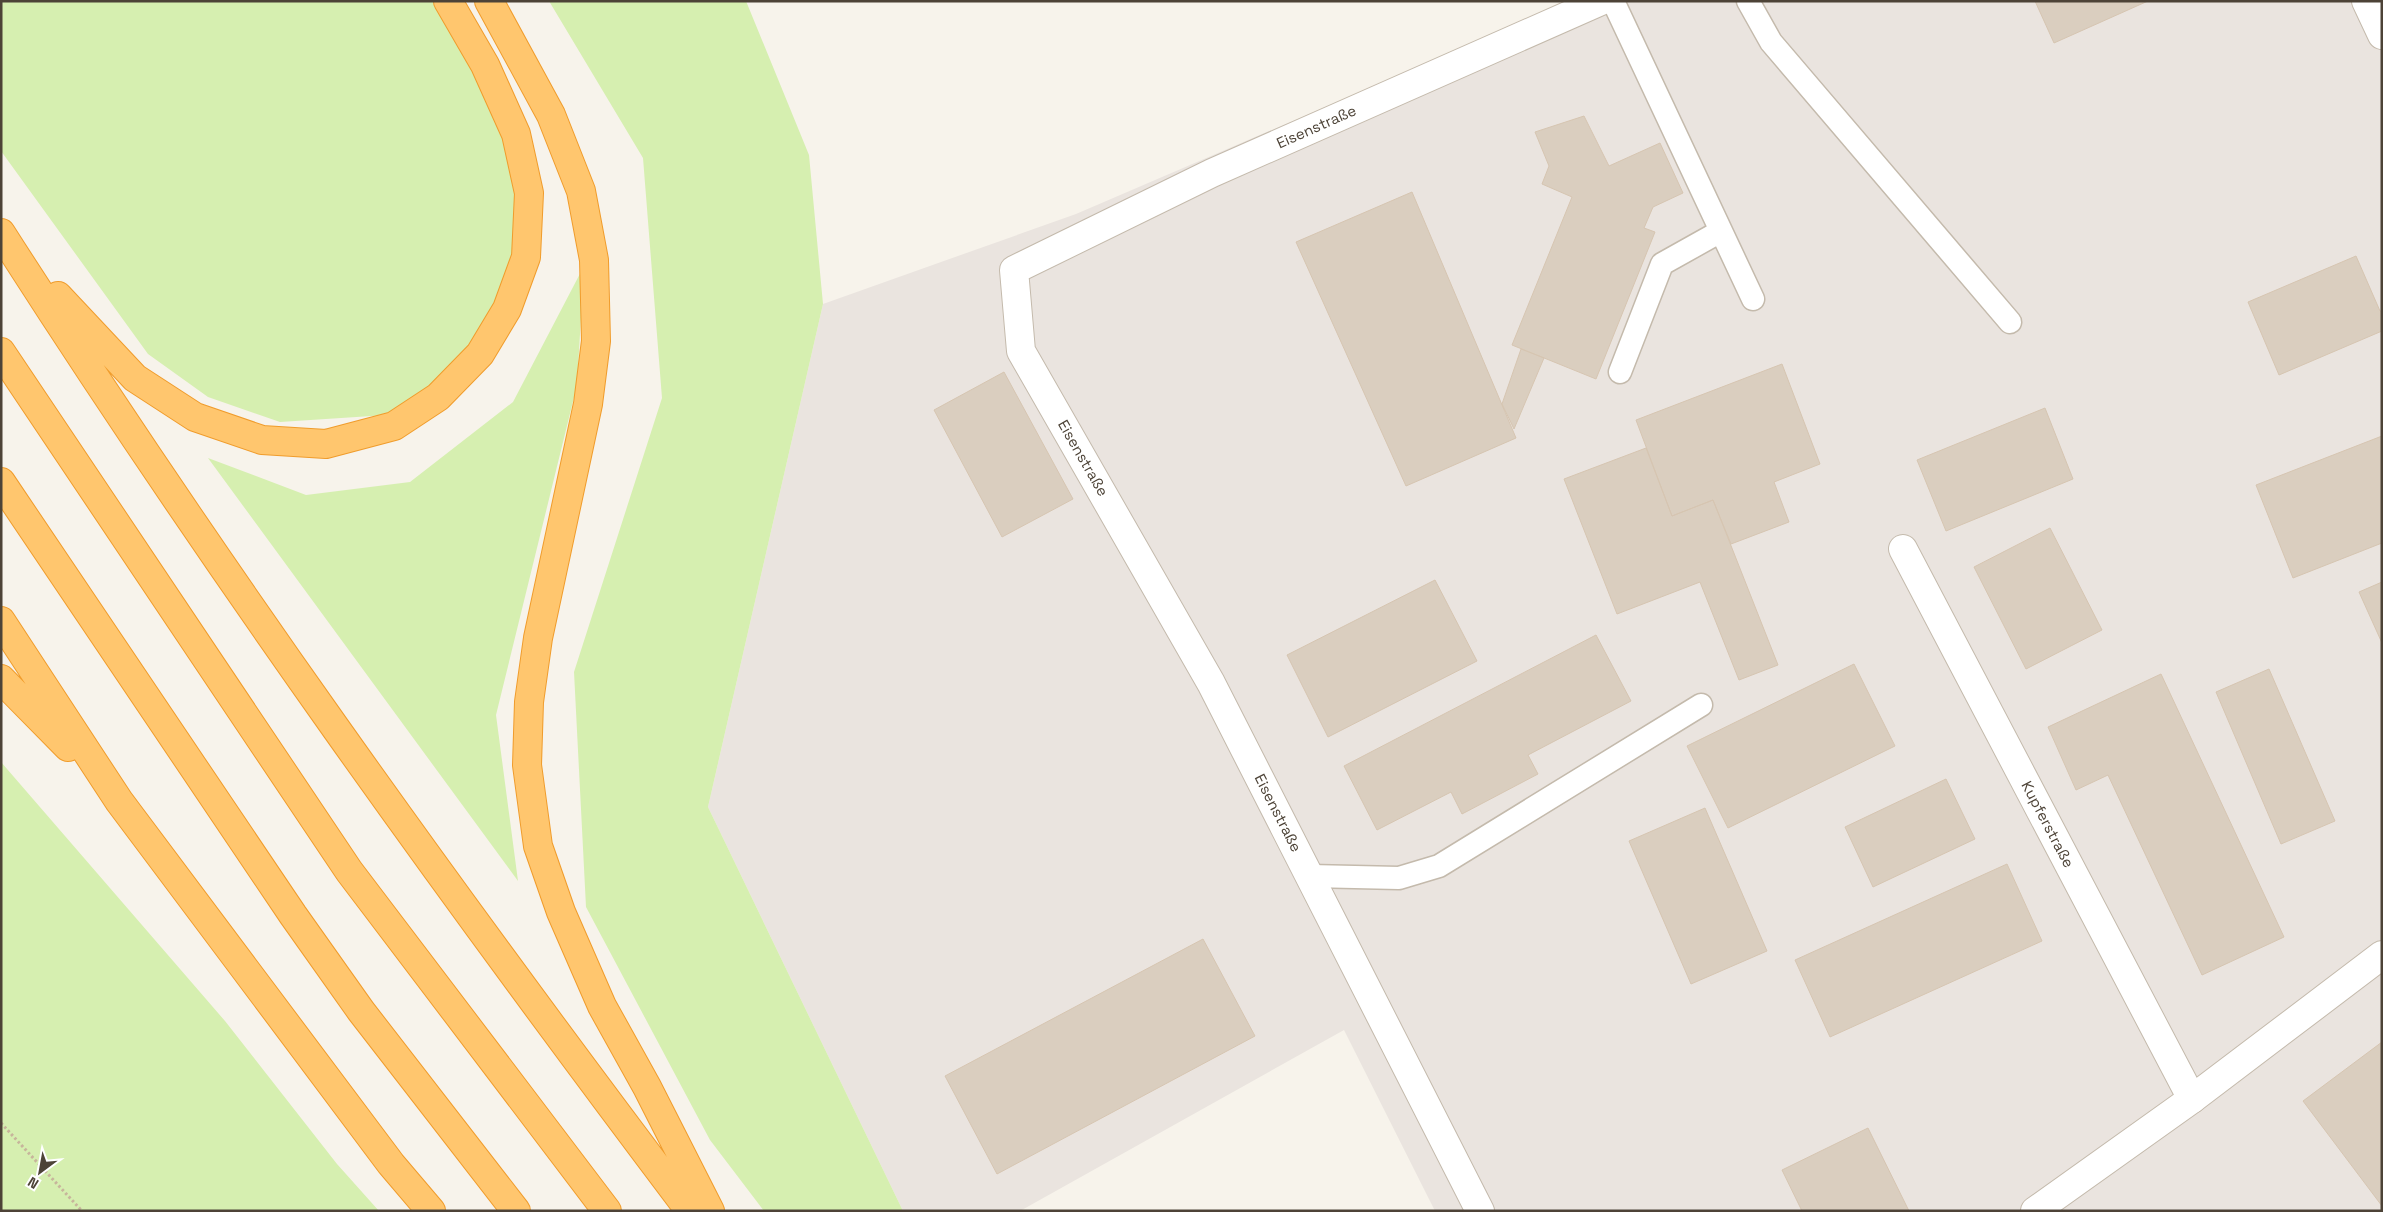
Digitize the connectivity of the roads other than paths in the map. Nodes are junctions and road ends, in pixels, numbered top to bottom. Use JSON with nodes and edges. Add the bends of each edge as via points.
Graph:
{"nodes":[{"id":1,"x":448,"y":1,"type":"edge"},
{"id":2,"x":489,"y":1,"type":"edge"},
{"id":3,"x":1601,"y":1,"type":"edge"},
{"id":4,"x":1613,"y":1,"type":"edge"},
{"id":5,"x":1748,"y":1,"type":"edge"},
{"id":6,"x":2366,"y":1,"type":"edge"},
{"id":7,"x":2382,"y":35,"type":"edge"},
{"id":8,"x":1721,"y":231,"type":"junction"},
{"id":9,"x":6,"y":240,"type":"edge"},
{"id":10,"x":1753,"y":299,"type":"dead end"},
{"id":11,"x":2010,"y":322,"type":"dead end"},
{"id":12,"x":1,"y":352,"type":"edge"},
{"id":13,"x":1620,"y":372,"type":"dead end"},
{"id":14,"x":1,"y":482,"type":"edge"},
{"id":15,"x":1903,"y":549,"type":"dead end"},
{"id":16,"x":1,"y":621,"type":"edge"},
{"id":17,"x":1,"y":678,"type":"edge"},
{"id":18,"x":1701,"y":705,"type":"dead end"},
{"id":19,"x":119,"y":801,"type":"junction"},
{"id":20,"x":1310,"y":876,"type":"junction"},
{"id":21,"x":2382,"y":954,"type":"edge"},
{"id":22,"x":2192,"y":1099,"type":"junction"},
{"id":23,"x":431,"y":1211,"type":"edge"},
{"id":24,"x":516,"y":1211,"type":"edge"},
{"id":25,"x":607,"y":1211,"type":"edge"},
{"id":26,"x":690,"y":1211,"type":"edge"},
{"id":27,"x":710,"y":1211,"type":"edge"},
{"id":28,"x":1480,"y":1211,"type":"edge"},
{"id":29,"x":2035,"y":1211,"type":"edge"}],
"edges":[{"from":1,"to":9,"type":"highway","via":[[485,65],[516,134],[529,193],[526,257],[507,309],[480,354],[438,397],[394,426],[326,444],[262,440],[195,417],[135,378]]},
{"from":2,"to":27,"type":"highway","via":[[551,115],[581,191],[594,260],[596,341],[588,404],[538,638],[530,702],[527,765],[538,846],[561,912],[602,1006]]},
{"from":3,"to":20,"type":"street","name":"Eisenstraße","via":[[1212,173],[1014,270],[1021,351],[1211,683]]},
{"from":4,"to":8,"type":"lane"},
{"from":5,"to":11,"type":"lane","via":[[1771,42]]},
{"from":6,"to":7,"type":"street"},
{"from":8,"to":10,"type":"lane"},
{"from":8,"to":13,"type":"lane","via":[[1662,264]]},
{"from":9,"to":26,"type":"highway","via":[[208,547],[286,658],[531,1000]]},
{"from":12,"to":25,"type":"highway","via":[[349,871]]},
{"from":14,"to":24,"type":"highway","via":[[293,915],[361,1011]]},
{"from":15,"to":22,"type":"street","name":"Kupferstraße"},
{"from":16,"to":19,"type":"highway"},
{"from":17,"to":19,"type":"highway"},
{"from":18,"to":20,"type":"lane","via":[[1438,866],[1399,878]]},
{"from":19,"to":23,"type":"highway","via":[[385,1156]]},
{"from":20,"to":28,"type":"street","name":"Eisenstraße"},
{"from":21,"to":22,"type":"street"},
{"from":22,"to":29,"type":"street"}]}
